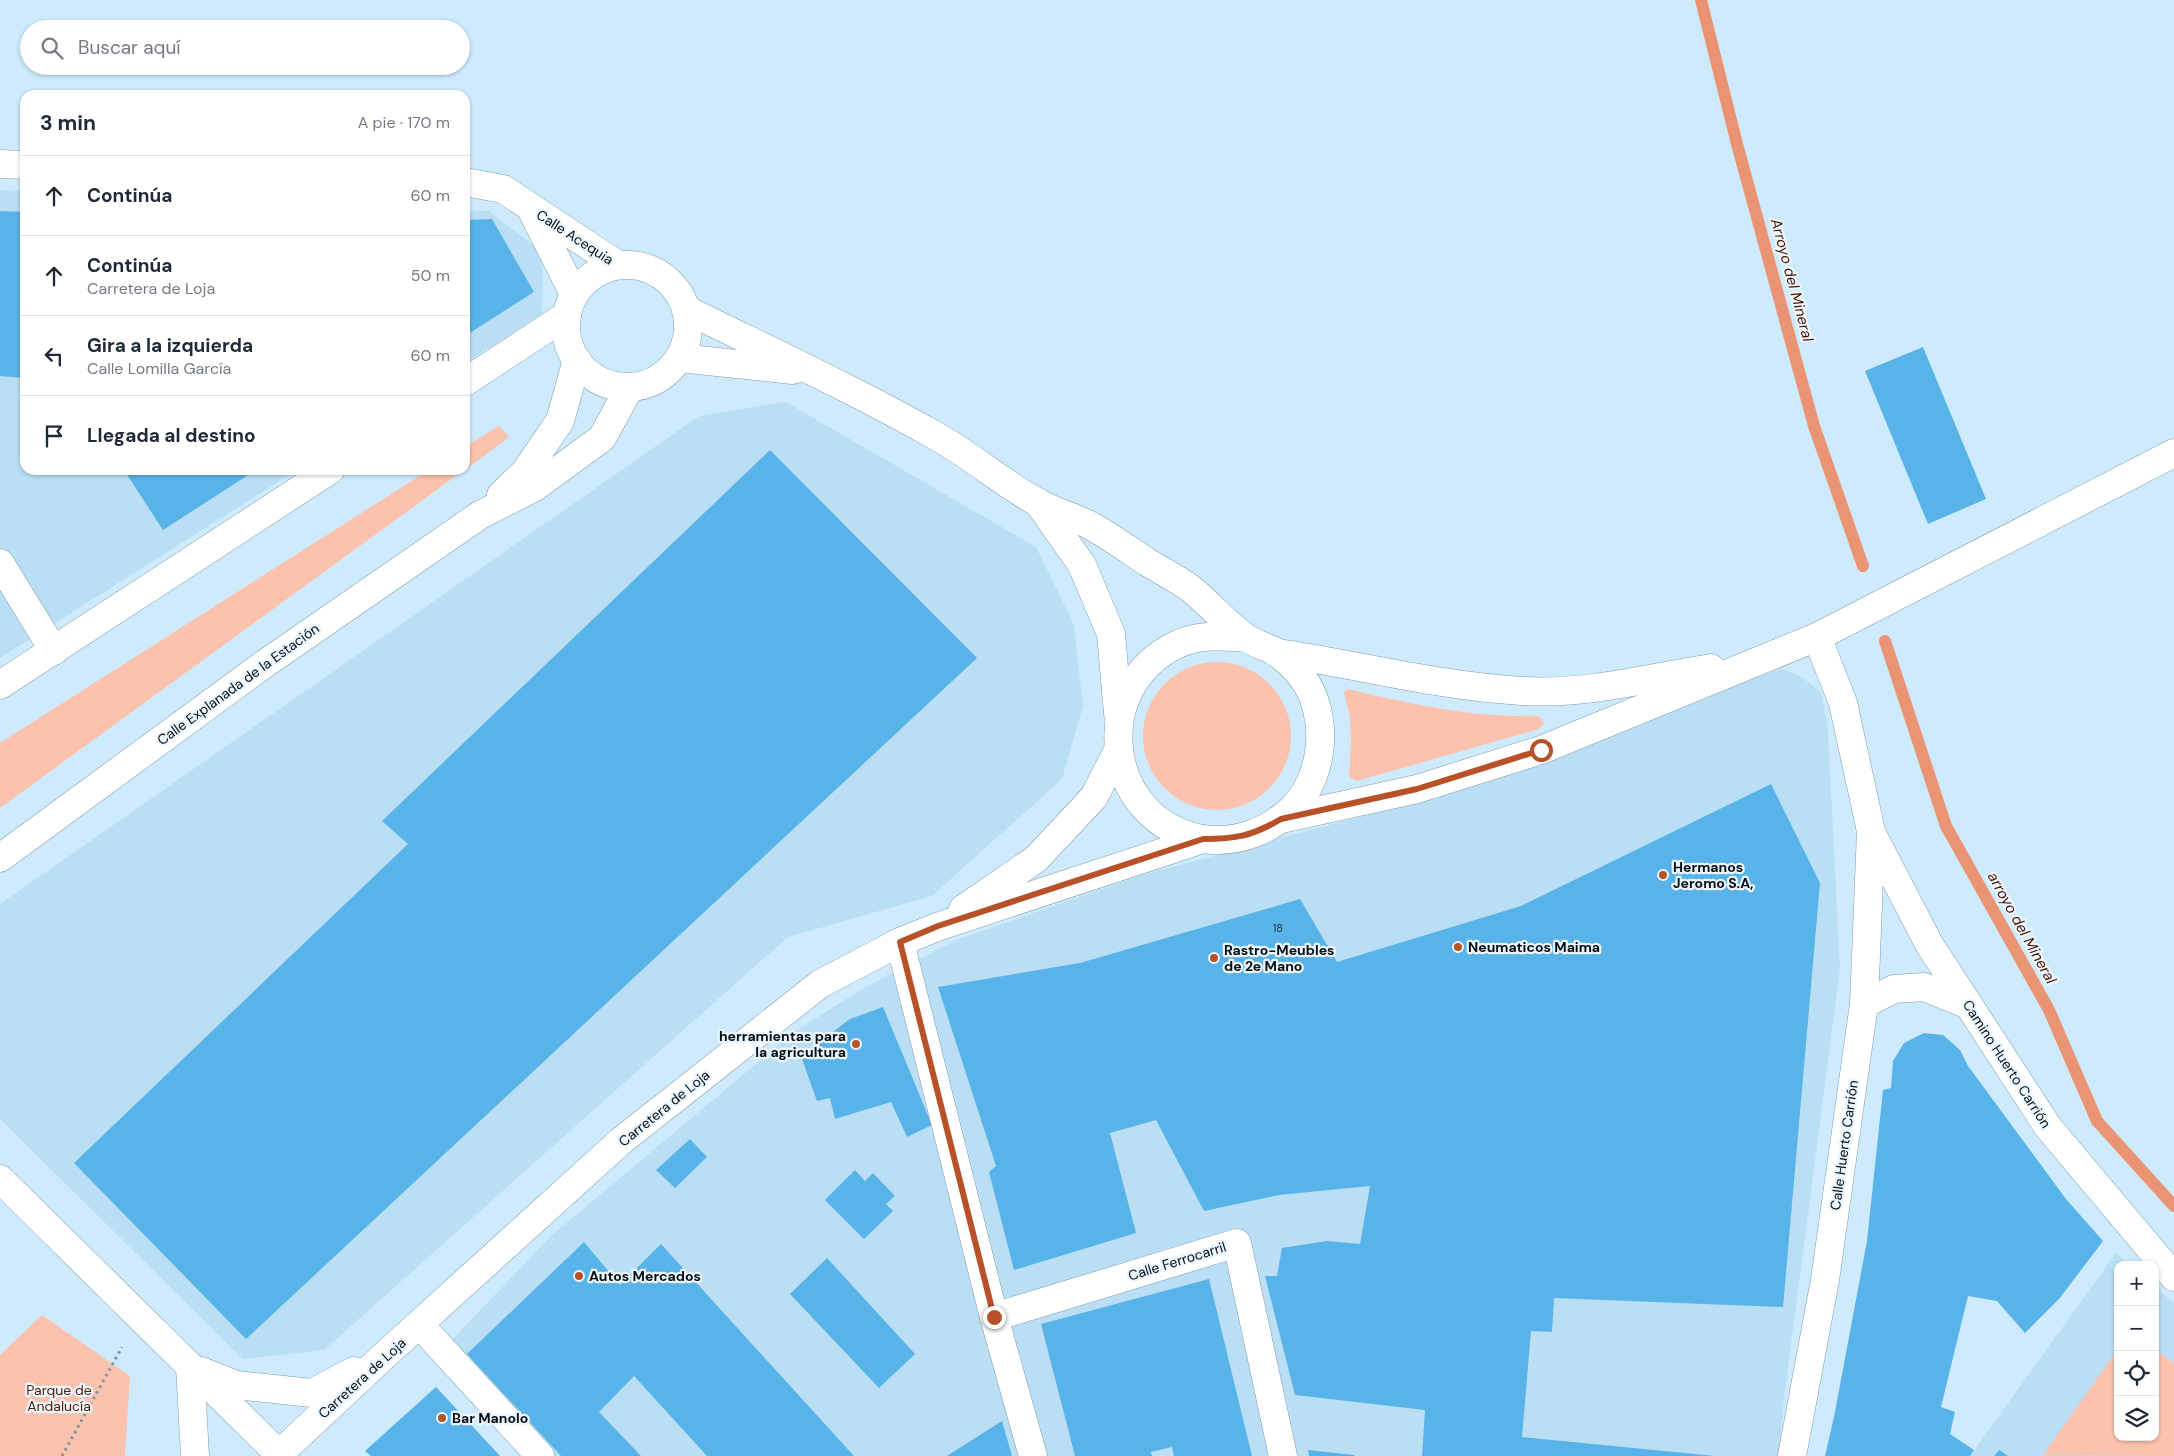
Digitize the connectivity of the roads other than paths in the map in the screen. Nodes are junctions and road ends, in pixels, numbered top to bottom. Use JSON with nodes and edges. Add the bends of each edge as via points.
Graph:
{"nodes":[{"id":1,"x":0,"y":164,"type":"edge"},
{"id":2,"x":20,"y":165,"type":"edge"},
{"id":3,"x":470,"y":183,"type":"edge"},
{"id":4,"x":532,"y":209,"type":"junction"},
{"id":5,"x":618,"y":265,"type":"junction"},
{"id":6,"x":570,"y":305,"type":"junction"},
{"id":7,"x":687,"y":310,"type":"junction"},
{"id":8,"x":679,"y":358,"type":"junction"},
{"id":9,"x":577,"y":360,"type":"junction"},
{"id":10,"x":812,"y":372,"type":"junction"},
{"id":11,"x":470,"y":378,"type":"edge"},
{"id":12,"x":630,"y":387,"type":"junction"},
{"id":13,"x":2174,"y":452,"type":"edge"},
{"id":14,"x":322,"y":475,"type":"edge"},
{"id":15,"x":1039,"y":504,"type":"junction"},
{"id":16,"x":480,"y":516,"type":"junction"},
{"id":17,"x":0,"y":563,"type":"edge"},
{"id":18,"x":1817,"y":636,"type":"junction"},
{"id":19,"x":1246,"y":638,"type":"junction"},
{"id":20,"x":54,"y":651,"type":"junction"},
{"id":21,"x":1278,"y":653,"type":"junction"},
{"id":22,"x":1757,"y":660,"type":"junction"},
{"id":23,"x":0,"y":685,"type":"edge"},
{"id":24,"x":1118,"y":717,"type":"junction"},
{"id":25,"x":1118,"y":750,"type":"junction"},
{"id":26,"x":1281,"y":819,"type":"junction"},
{"id":27,"x":1870,"y":831,"type":"junction"},
{"id":28,"x":1203,"y":839,"type":"junction"},
{"id":29,"x":0,"y":858,"type":"edge"},
{"id":30,"x":938,"y":926,"type":"junction"},
{"id":31,"x":900,"y":942,"type":"junction"},
{"id":32,"x":1864,"y":1004,"type":"junction"},
{"id":33,"x":1969,"y":1005,"type":"junction"},
{"id":34,"x":0,"y":1180,"type":"edge"},
{"id":35,"x":2174,"y":1277,"type":"edge"},
{"id":36,"x":994,"y":1317,"type":"junction"},
{"id":37,"x":420,"y":1325,"type":"junction"},
{"id":38,"x":387,"y":1354,"type":"junction"},
{"id":39,"x":190,"y":1367,"type":"junction"},
{"id":40,"x":279,"y":1455,"type":"edge"},
{"id":41,"x":195,"y":1456,"type":"edge"},
{"id":42,"x":540,"y":1456,"type":"edge"},
{"id":43,"x":1033,"y":1456,"type":"edge"},
{"id":44,"x":1283,"y":1456,"type":"edge"},
{"id":45,"x":1792,"y":1456,"type":"edge"}],
"edges":[{"from":1,"to":2,"type":"street"},
{"from":3,"to":4,"type":"street","name":"Calle Acequia","via":[[503,189]]},
{"from":4,"to":5,"type":"street","name":"Calle Acequia"},
{"from":4,"to":6,"type":"street","name":"Calle Acequia"},
{"from":5,"to":6,"type":"street","via":[[592,275]]},
{"from":5,"to":7,"type":"street","via":[[647,268],[672,284]]},
{"from":6,"to":9,"type":"street","via":[[566,339]]},
{"from":6,"to":11,"type":"street"},
{"from":7,"to":8,"type":"street","via":[[686,340]]},
{"from":7,"to":10,"type":"street"},
{"from":8,"to":10,"type":"street"},
{"from":8,"to":12,"type":"street","via":[[666,373],[649,383]]},
{"from":9,"to":12,"type":"street","via":[[593,376],[610,385]]},
{"from":9,"to":16,"type":"street","name":"Calle Explanada de la Estación","via":[[560,421],[524,472]]},
{"from":10,"to":15,"type":"street","via":[[938,437]]},
{"from":12,"to":16,"type":"street","name":"Calle Explanada de la Estación","via":[[602,438],[535,487]]},
{"from":13,"to":18,"type":"street"},
{"from":14,"to":20,"type":"street"},
{"from":15,"to":19,"type":"street","via":[[1090,526],[1191,589]]},
{"from":15,"to":24,"type":"street","via":[[1082,565],[1111,634]]},
{"from":16,"to":29,"type":"street","name":"Calle Explanada de la Estación","via":[[263,665]]},
{"from":17,"to":20,"type":"street"},
{"from":18,"to":22,"type":"street"},
{"from":18,"to":27,"type":"street","via":[[1843,703]]},
{"from":19,"to":21,"type":"street"},
{"from":19,"to":24,"type":"street","via":[[1212,636],[1177,644],[1150,662],[1131,687]]},
{"from":20,"to":23,"type":"street"},
{"from":21,"to":22,"type":"street","via":[[1349,664],[1402,677],[1524,691],[1578,690]]},
{"from":21,"to":26,"type":"street","via":[[1303,679],[1318,712],[1321,748],[1311,783],[1298,803]]},
{"from":22,"to":26,"type":"street","via":[[1541,750],[1417,789]]},
{"from":24,"to":25,"type":"street"},
{"from":25,"to":28,"type":"street","via":[[1127,782],[1146,809],[1172,828]]},
{"from":25,"to":30,"type":"street","via":[[1094,797],[1036,858]]},
{"from":26,"to":28,"type":"street","via":[[1263,830],[1234,839]]},
{"from":27,"to":32,"type":"street","name":"Calle Huerto Carrión"},
{"from":27,"to":33,"type":"street","name":"Camino Huerto Carrión","via":[[1929,944]]},
{"from":28,"to":30,"type":"street","name":"Carretera de Loja"},
{"from":30,"to":31,"type":"street","name":"Carretera de Loja"},
{"from":31,"to":36,"type":"street"},
{"from":31,"to":37,"type":"street","name":"Carretera de Loja","via":[[820,984],[628,1135]]},
{"from":32,"to":33,"type":"street","via":[[1894,989],[1924,987]]},
{"from":32,"to":45,"type":"street","name":"Calle Huerto Carrión","via":[[1825,1280]]},
{"from":33,"to":35,"type":"street","name":"Camino Huerto Carrión","via":[[2048,1127]]},
{"from":34,"to":39,"type":"street"},
{"from":36,"to":43,"type":"street"},
{"from":36,"to":44,"type":"street","name":"Calle Ferrocarril","via":[[1237,1243]]},
{"from":37,"to":38,"type":"street","name":"Carretera de Loja"},
{"from":37,"to":42,"type":"street"},
{"from":38,"to":39,"type":"street","via":[[312,1393],[236,1385]]},
{"from":38,"to":40,"type":"street","name":"Carretera de Loja"},
{"from":39,"to":40,"type":"street"},
{"from":39,"to":41,"type":"street"}]}
